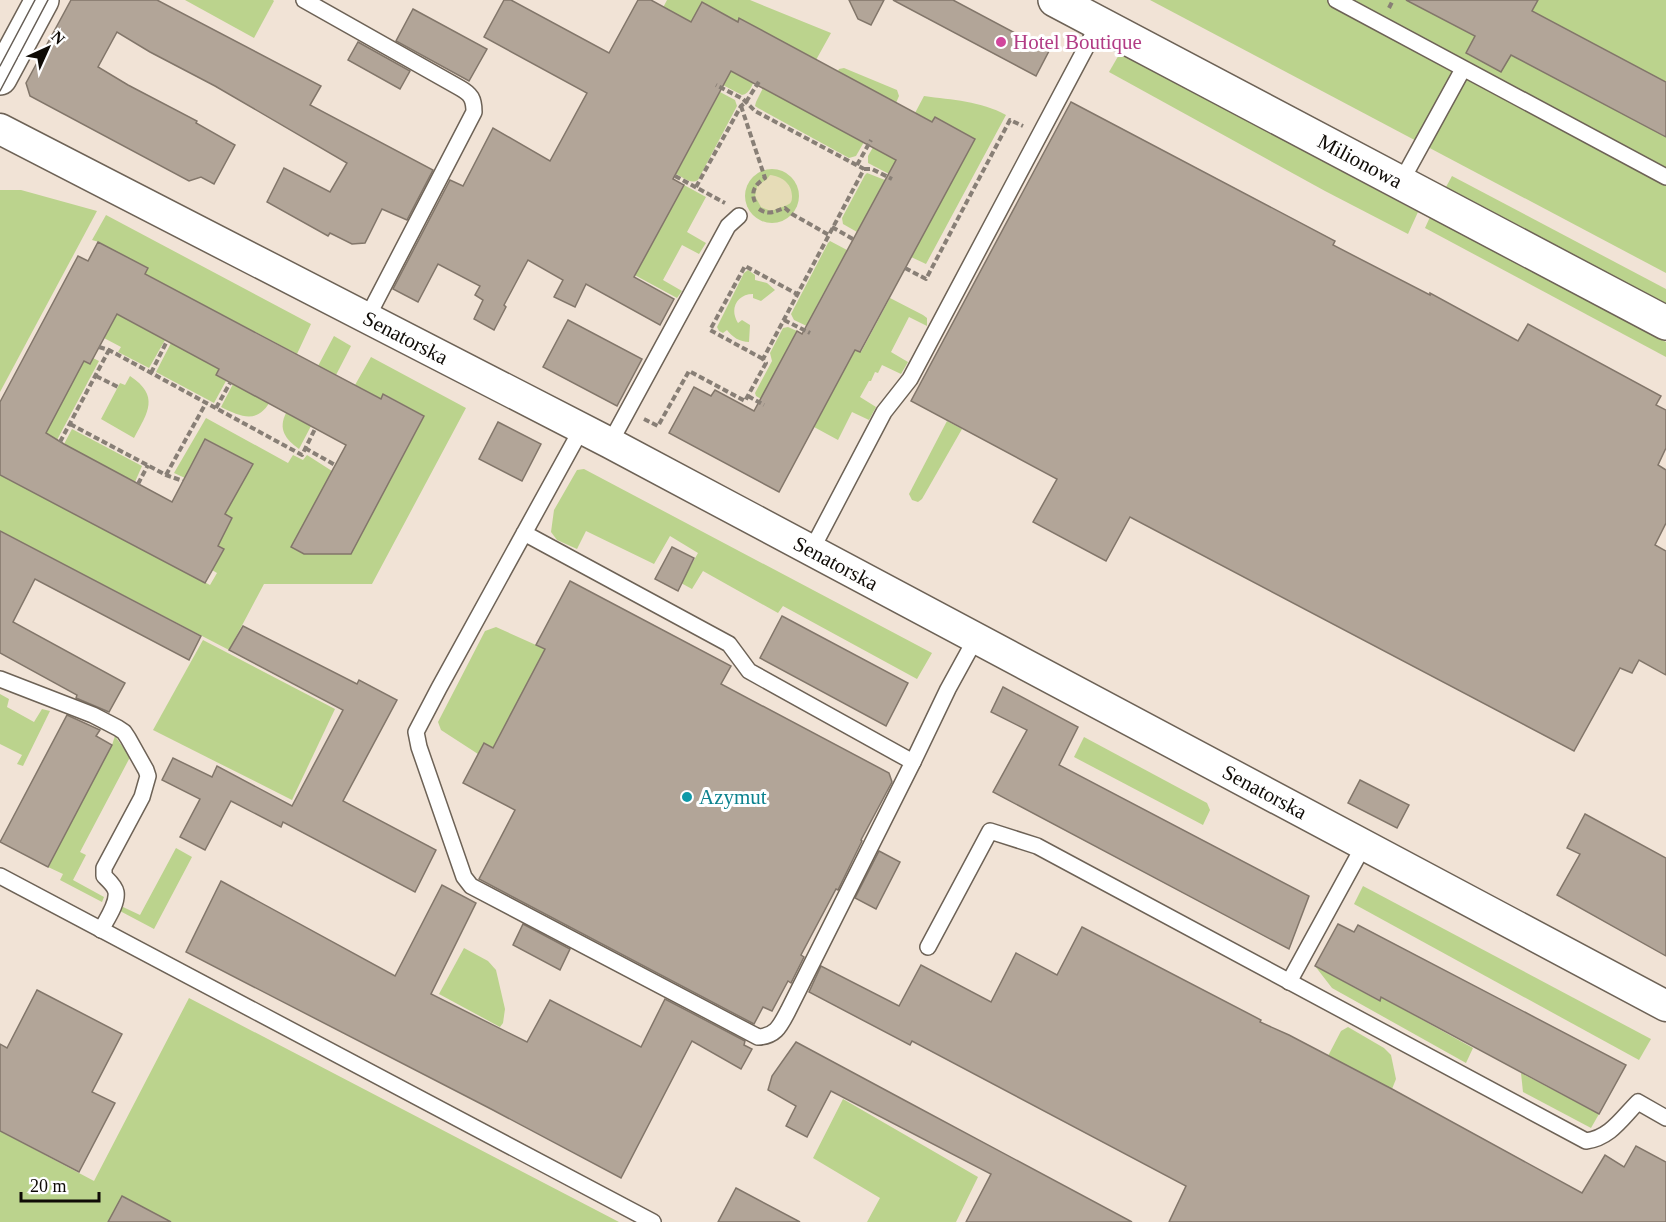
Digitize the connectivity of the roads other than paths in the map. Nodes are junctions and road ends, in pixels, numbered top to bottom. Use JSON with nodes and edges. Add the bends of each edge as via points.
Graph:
{"nodes":[{"id":1,"x":42,"y":0,"type":"edge"},
{"id":2,"x":304,"y":0,"type":"edge"},
{"id":3,"x":1336,"y":0,"type":"edge"},
{"id":4,"x":1066,"y":2,"type":"edge"},
{"id":5,"x":1099,"y":23,"type":"junction"},
{"id":6,"x":1463,"y":69,"type":"junction"},
{"id":7,"x":0,"y":78,"type":"edge"},
{"id":8,"x":0,"y":129,"type":"edge"},
{"id":9,"x":1666,"y":177,"type":"edge"},
{"id":10,"x":1401,"y":182,"type":"junction"},
{"id":11,"x":743,"y":210,"type":"road end"},
{"id":12,"x":367,"y":318,"type":"junction"},
{"id":13,"x":1666,"y":323,"type":"edge"},
{"id":14,"x":582,"y":428,"type":"junction"},
{"id":15,"x":610,"y":443,"type":"junction"},
{"id":16,"x":524,"y":533,"type":"junction"},
{"id":17,"x":812,"y":550,"type":"junction"},
{"id":18,"x":976,"y":638,"type":"junction"},
{"id":19,"x":0,"y":679,"type":"edge"},
{"id":20,"x":913,"y":762,"type":"junction"},
{"id":21,"x":1364,"y":845,"type":"junction"},
{"id":22,"x":0,"y":876,"type":"edge"},
{"id":23,"x":101,"y":930,"type":"junction"},
{"id":24,"x":928,"y":947,"type":"dead end"},
{"id":25,"x":1290,"y":982,"type":"junction"},
{"id":26,"x":1666,"y":1006,"type":"edge"},
{"id":27,"x":1666,"y":1118,"type":"edge"},
{"id":28,"x":653,"y":1222,"type":"edge"}],
"edges":[{"from":1,"to":7,"type":"street"},
{"from":2,"to":12,"type":"lane","via":[[469,93],[474,101],[474,112]]},
{"from":3,"to":6,"type":"lane"},
{"from":4,"to":5,"type":"street","name":"Milionowa"},
{"from":5,"to":10,"type":"street","name":"Milionowa"},
{"from":5,"to":17,"type":"lane","via":[[910,379],[884,412]]},
{"from":6,"to":9,"type":"lane"},
{"from":6,"to":10,"type":"lane"},
{"from":8,"to":12,"type":"street","name":"Senatorska"},
{"from":10,"to":13,"type":"street","name":"Milionowa"},
{"from":11,"to":15,"type":"lane","via":[[728,226]]},
{"from":12,"to":14,"type":"street","name":"Senatorska"},
{"from":14,"to":15,"type":"street","name":"Senatorska"},
{"from":14,"to":16,"type":"lane"},
{"from":15,"to":17,"type":"street","name":"Senatorska"},
{"from":16,"to":20,"type":"lane","via":[[729,644],[749,671]]},
{"from":16,"to":20,"type":"lane","via":[[416,732],[460,866],[471,886],[758,1037],[768,1036],[778,1029],[788,1011]]},
{"from":17,"to":18,"type":"street","name":"Senatorska"},
{"from":18,"to":20,"type":"lane"},
{"from":18,"to":21,"type":"street","name":"Senatorska"},
{"from":19,"to":23,"type":"lane","via":[[118,728],[146,770],[142,797],[104,868],[104,876],[116,894]]},
{"from":21,"to":25,"type":"lane"},
{"from":21,"to":26,"type":"street","name":"Senatorska"},
{"from":22,"to":23,"type":"lane"},
{"from":23,"to":28,"type":"lane"},
{"from":24,"to":25,"type":"lane","via":[[990,831],[1037,846]]},
{"from":25,"to":27,"type":"lane","via":[[1586,1141],[1606,1136],[1638,1102]]}]}
